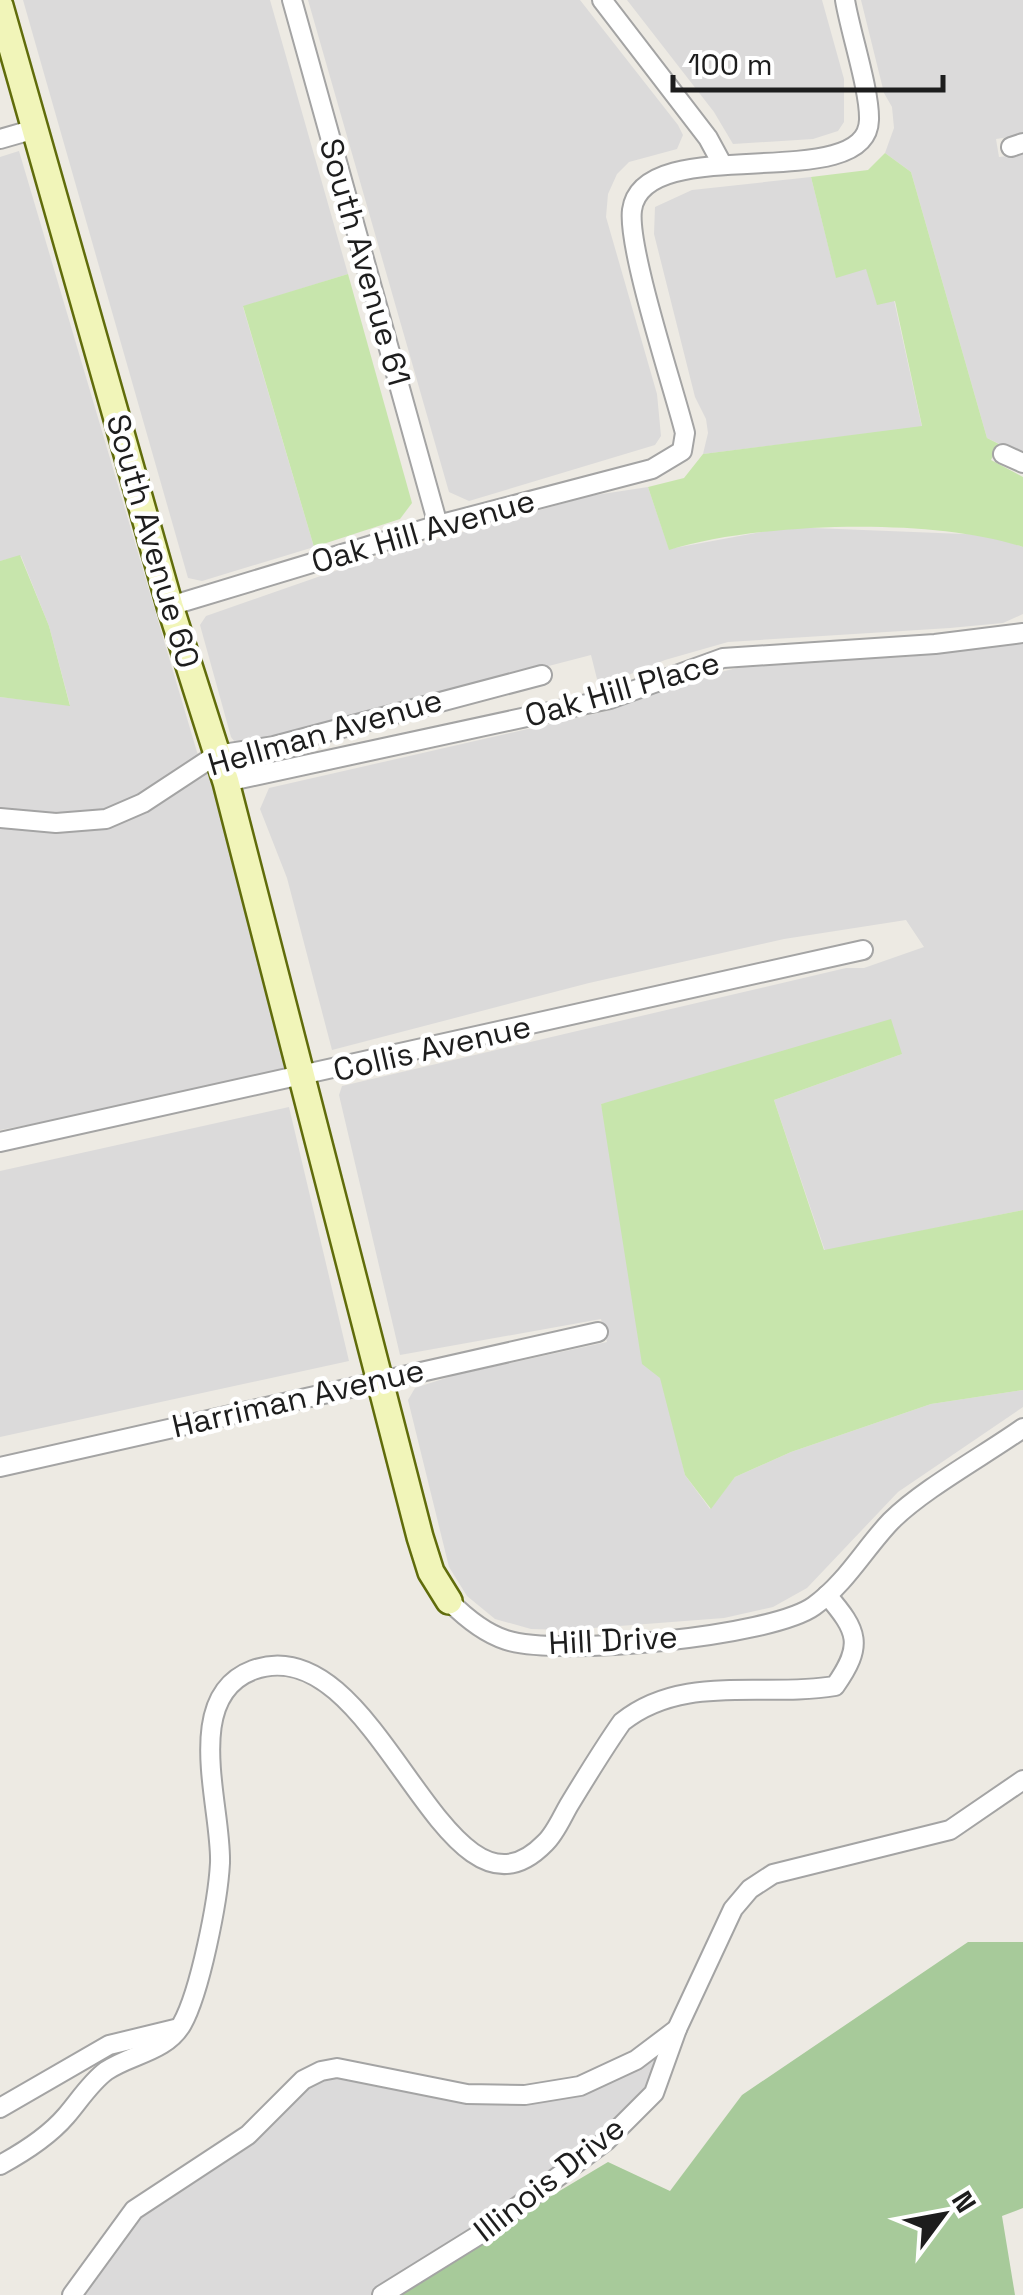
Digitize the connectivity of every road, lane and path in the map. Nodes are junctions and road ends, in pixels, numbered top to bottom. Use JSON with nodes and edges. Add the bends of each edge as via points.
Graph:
{"nodes":[{"id":1,"x":292,"y":0,"type":"edge"},
{"id":2,"x":602,"y":0,"type":"edge"},
{"id":3,"x":844,"y":0,"type":"edge"},
{"id":4,"x":0,"y":6,"type":"edge"},
{"id":5,"x":35,"y":129,"type":"junction"},
{"id":6,"x":0,"y":139,"type":"edge"},
{"id":7,"x":721,"y":162,"type":"junction"},
{"id":8,"x":1002,"y":454,"type":"dead end"},
{"id":9,"x":1023,"y":463,"type":"edge"},
{"id":10,"x":438,"y":525,"type":"junction"},
{"id":11,"x":170,"y":606,"type":"junction"},
{"id":12,"x":1023,"y":633,"type":"edge"},
{"id":13,"x":542,"y":675,"type":"dead end"},
{"id":14,"x":216,"y":754,"type":"junction"},
{"id":15,"x":226,"y":782,"type":"junction"},
{"id":16,"x":0,"y":818,"type":"edge"},
{"id":17,"x":863,"y":950,"type":"dead end"},
{"id":18,"x":305,"y":1077,"type":"junction"},
{"id":19,"x":0,"y":1142,"type":"edge"},
{"id":20,"x":598,"y":1332,"type":"dead end"},
{"id":21,"x":382,"y":1378,"type":"junction"},
{"id":22,"x":1023,"y":1428,"type":"edge"},
{"id":23,"x":0,"y":1467,"type":"edge"},
{"id":24,"x":827,"y":1594,"type":"junction"},
{"id":25,"x":449,"y":1602,"type":"joint"},
{"id":26,"x":1023,"y":1780,"type":"edge"},
{"id":27,"x":181,"y":2027,"type":"junction"},
{"id":28,"x":678,"y":2029,"type":"junction"},
{"id":29,"x":0,"y":2108,"type":"edge"},
{"id":30,"x":0,"y":2165,"type":"edge"},
{"id":31,"x":72,"y":2295,"type":"edge"},
{"id":32,"x":382,"y":2295,"type":"edge"}],
"edges":[{"from":1,"to":10,"type":"street","name":"South Avenue 61"},
{"from":2,"to":7,"type":"street"},
{"from":3,"to":7,"type":"street","via":[[870,122],[858,144],[836,155],[766,165]]},
{"from":4,"to":5,"type":"street","name":"South Avenue 60"},
{"from":5,"to":6,"type":"street"},
{"from":5,"to":11,"type":"street","name":"South Avenue 60"},
{"from":7,"to":10,"type":"street","name":"Oak Hill Avenue","via":[[645,186],[632,209],[685,433],[682,452],[652,470]]},
{"from":8,"to":9,"type":"street"},
{"from":10,"to":11,"type":"street","name":"Oak Hill Avenue"},
{"from":11,"to":14,"type":"street","name":"South Avenue 60"},
{"from":12,"to":15,"type":"street","name":"Oak Hill Place","via":[[723,658],[610,699]]},
{"from":13,"to":14,"type":"street","name":"Hellman Avenue","via":[[291,742]]},
{"from":14,"to":15,"type":"street","name":"South Avenue 60"},
{"from":14,"to":16,"type":"street","name":"Hellman Avenue","via":[[143,803],[106,818]]},
{"from":15,"to":18,"type":"street","name":"South Avenue 60"},
{"from":17,"to":18,"type":"street","name":"Collis Avenue"},
{"from":18,"to":19,"type":"street","name":"Collis Avenue"},
{"from":18,"to":21,"type":"street","name":"Hill Drive"},
{"from":20,"to":21,"type":"street","name":"Harriman Avenue"},
{"from":21,"to":23,"type":"street","name":"Harriman Avenue"},
{"from":21,"to":25,"type":"street","name":"Hill Drive","via":[[420,1537]]},
{"from":22,"to":24,"type":"street","name":"Hill Drive","via":[[893,1519]]},
{"from":24,"to":25,"type":"street","name":"Hill Drive","via":[[779,1621],[570,1647],[506,1640]]},
{"from":24,"to":27,"type":"street","via":[[853,1625],[854,1649],[836,1686],[684,1691],[640,1708],[614,1734],[545,1844],[517,1862],[493,1864],[455,1842],[379,1733],[319,1679],[270,1666],[232,1682],[218,1698],[211,1739],[218,1897]]},
{"from":26,"to":28,"type":"street","name":"Illinois Drive","via":[[950,1830],[773,1874],[750,1889],[733,1909]]},
{"from":27,"to":29,"type":"street","via":[[110,2045]]},
{"from":27,"to":30,"type":"street","via":[[155,2048],[104,2072],[49,2134]]},
{"from":28,"to":31,"type":"street","via":[[606,2076],[525,2095],[467,2094],[336,2068],[321,2071],[303,2080],[248,2135],[134,2210]]},
{"from":28,"to":32,"type":"street","name":"Illinois Drive","via":[[654,2093],[606,2140],[482,2233]]}]}
